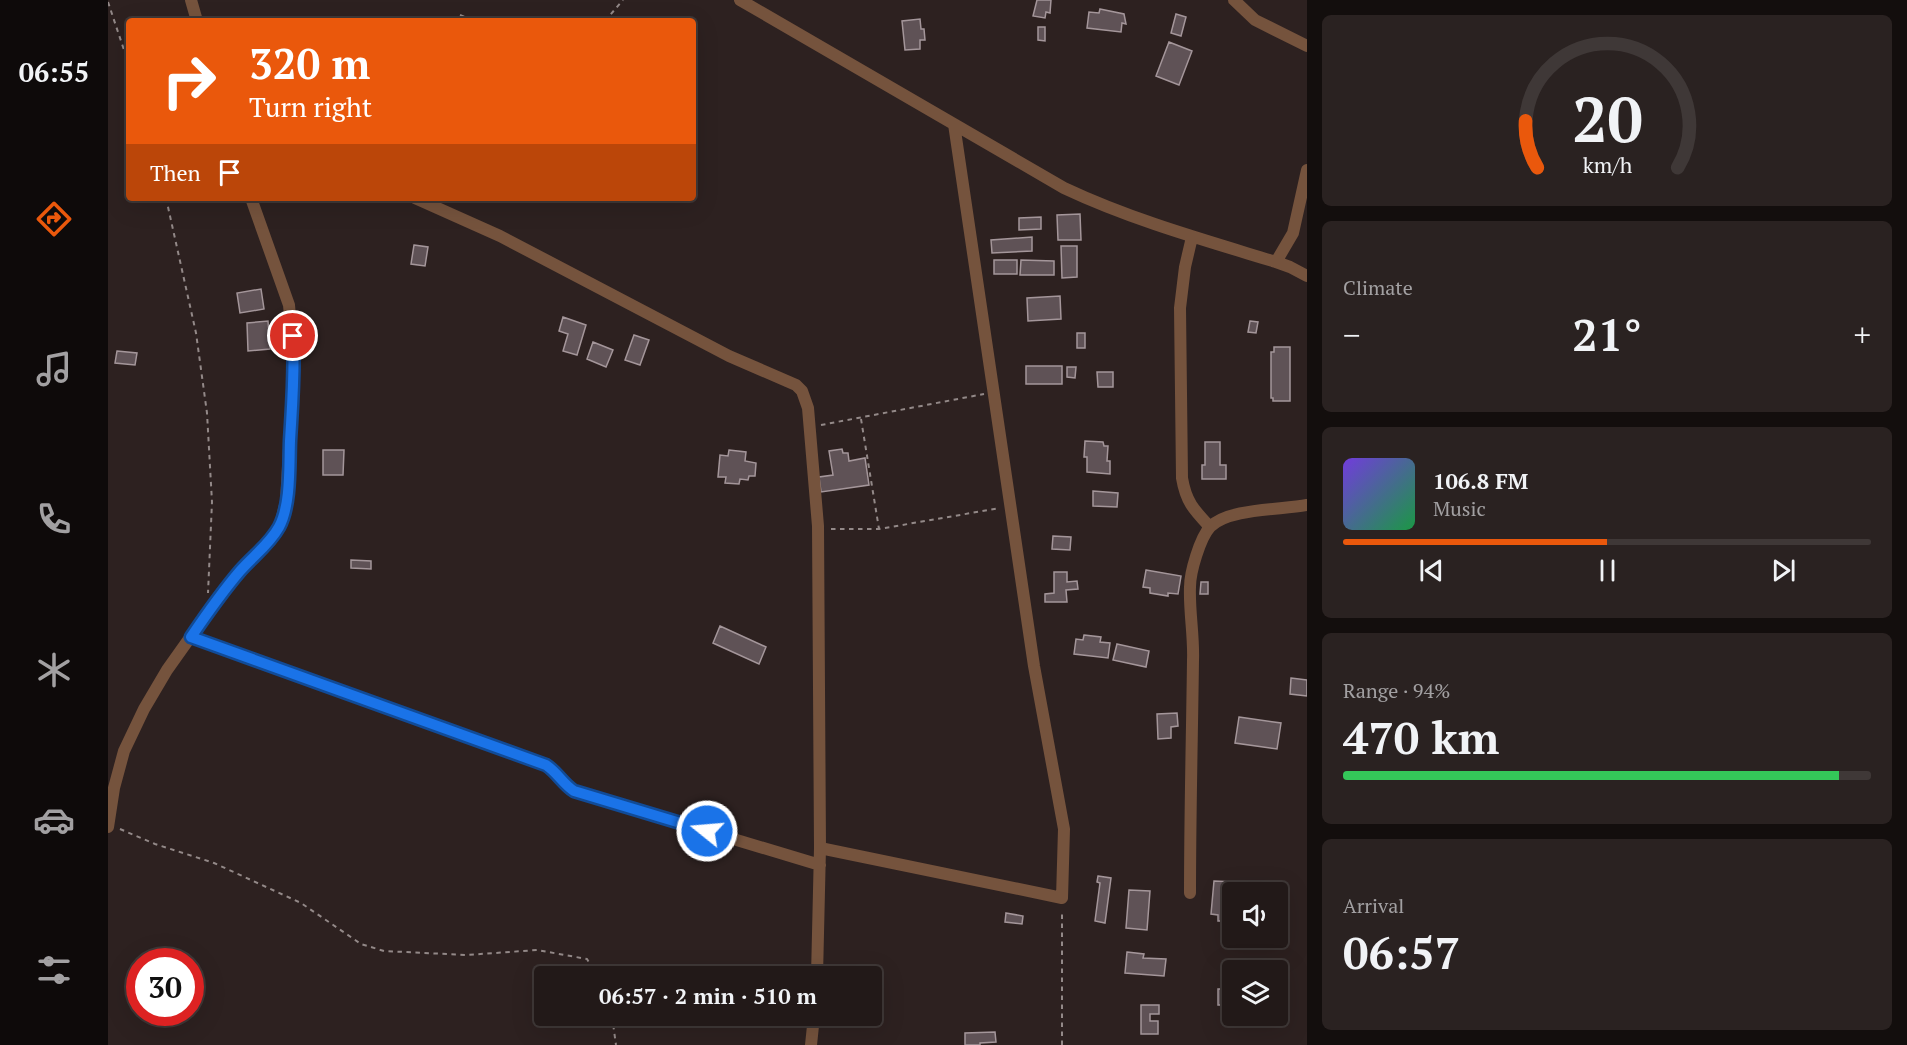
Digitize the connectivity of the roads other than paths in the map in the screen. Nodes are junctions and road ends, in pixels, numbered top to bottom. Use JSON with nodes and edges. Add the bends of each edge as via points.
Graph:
{"nodes":[{"id":1,"x":190,"y":0,"type":"edge"},
{"id":2,"x":740,"y":0,"type":"edge"},
{"id":3,"x":1234,"y":0,"type":"edge"},
{"id":4,"x":196,"y":18,"type":"edge"},
{"id":5,"x":1307,"y":46,"type":"edge"},
{"id":6,"x":954,"y":123,"type":"junction"},
{"id":7,"x":1307,"y":170,"type":"edge"},
{"id":8,"x":252,"y":201,"type":"edge"},
{"id":9,"x":422,"y":201,"type":"edge"},
{"id":10,"x":1192,"y":237,"type":"junction"},
{"id":11,"x":1276,"y":262,"type":"junction"},
{"id":12,"x":1307,"y":276,"type":"edge"},
{"id":13,"x":1307,"y":505,"type":"edge"},
{"id":14,"x":1210,"y":527,"type":"junction"},
{"id":15,"x":191,"y":637,"type":"junction"},
{"id":16,"x":109,"y":825,"type":"edge"},
{"id":17,"x":820,"y":848,"type":"junction"},
{"id":18,"x":820,"y":865,"type":"junction"},
{"id":19,"x":1190,"y":892,"type":"dead end"},
{"id":20,"x":817,"y":966,"type":"edge"},
{"id":21,"x":813,"y":1026,"type":"edge"},
{"id":22,"x":811,"y":1045,"type":"edge"}],
"edges":[{"from":1,"to":4,"type":"street"},
{"from":2,"to":6,"type":"street"},
{"from":3,"to":5,"type":"street","via":[[1255,20]]},
{"from":6,"to":10,"type":"street","via":[[1074,193],[1151,225]]},
{"from":6,"to":17,"type":"street","via":[[1034,666],[1064,829],[1062,898]]},
{"from":7,"to":11,"type":"street","via":[[1293,233]]},
{"from":8,"to":15,"type":"street","via":[[289,305],[293,336],[286,501],[280,525],[270,541],[241,570]]},
{"from":9,"to":17,"type":"street","via":[[500,236],[802,391],[811,427],[818,526]]},
{"from":10,"to":11,"type":"street"},
{"from":10,"to":14,"type":"street","via":[[1180,308],[1182,478],[1185,496]]},
{"from":11,"to":12,"type":"street"},
{"from":13,"to":14,"type":"street","via":[[1240,514]]},
{"from":14,"to":19,"type":"street","via":[[1196,557],[1190,587],[1193,657]]},
{"from":15,"to":16,"type":"street","via":[[161,680],[124,751]]},
{"from":15,"to":18,"type":"street","via":[[546,765],[574,791]]},
{"from":17,"to":18,"type":"street"},
{"from":18,"to":20,"type":"street"},
{"from":21,"to":22,"type":"street"}]}
